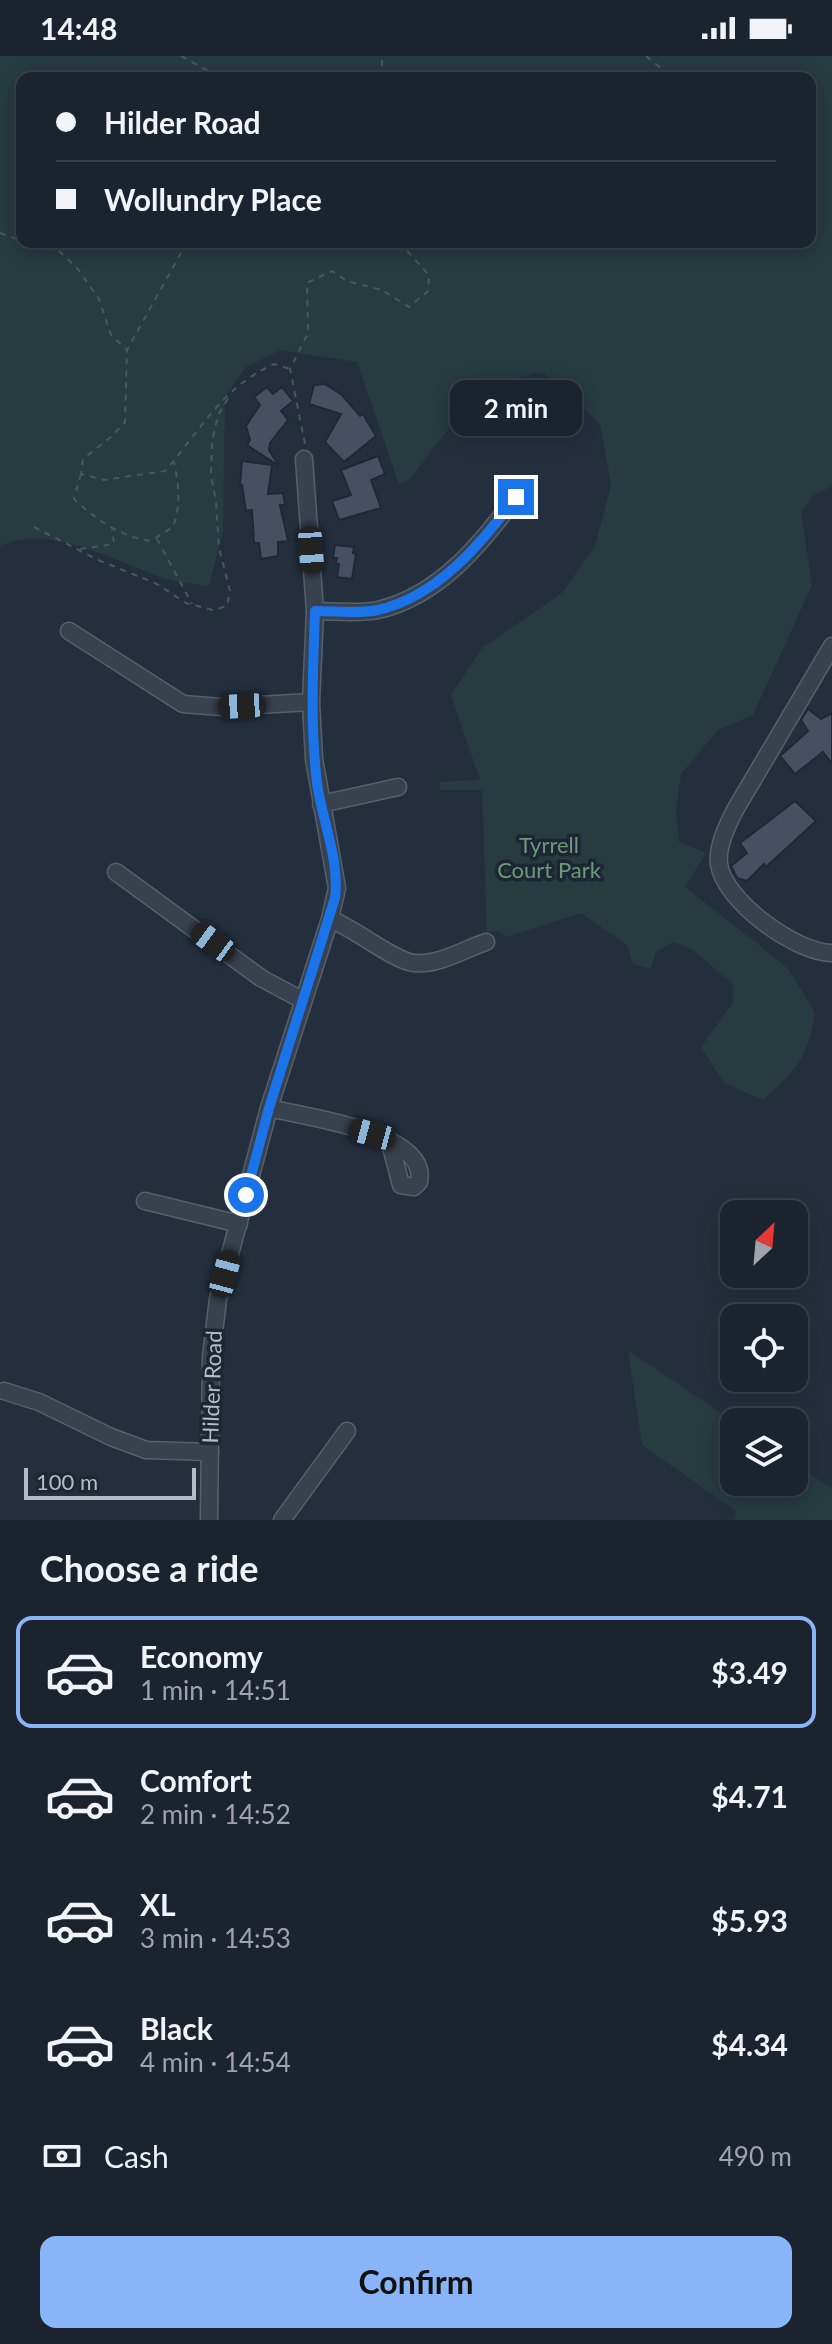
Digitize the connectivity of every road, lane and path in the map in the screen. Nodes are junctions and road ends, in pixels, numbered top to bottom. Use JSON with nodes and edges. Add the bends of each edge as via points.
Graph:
{"nodes":[{"id":1,"x":181,"y":56,"type":"edge"},
{"id":2,"x":646,"y":56,"type":"edge"},
{"id":3,"x":210,"y":72,"type":"edge"},
{"id":4,"x":666,"y":72,"type":"edge"},
{"id":5,"x":47,"y":248,"type":"edge"},
{"id":6,"x":184,"y":248,"type":"edge"},
{"id":7,"x":404,"y":248,"type":"edge"},
{"id":8,"x":127,"y":350,"type":"junction"},
{"id":9,"x":290,"y":369,"type":"junction"},
{"id":10,"x":231,"y":392,"type":"junction"},
{"id":11,"x":304,"y":459,"type":"joint"},
{"id":12,"x":174,"y":461,"type":"junction"},
{"id":13,"x":81,"y":474,"type":"junction"},
{"id":14,"x":516,"y":497,"type":"dead end"},
{"id":15,"x":34,"y":527,"type":"dead end"},
{"id":16,"x":112,"y":529,"type":"junction"},
{"id":17,"x":156,"y":538,"type":"junction"},
{"id":18,"x":79,"y":550,"type":"junction"},
{"id":19,"x":192,"y":604,"type":"junction"},
{"id":20,"x":315,"y":611,"type":"junction"},
{"id":21,"x":69,"y":631,"type":"dead end"},
{"id":22,"x":832,"y":646,"type":"edge"},
{"id":23,"x":311,"y":702,"type":"junction"},
{"id":24,"x":398,"y":787,"type":"dead end"},
{"id":25,"x":321,"y":804,"type":"junction"},
{"id":26,"x":116,"y":872,"type":"dead end"},
{"id":27,"x":330,"y":919,"type":"junction"},
{"id":28,"x":486,"y":942,"type":"dead end"},
{"id":29,"x":832,"y":953,"type":"edge"},
{"id":30,"x":302,"y":1000,"type":"junction"},
{"id":31,"x":269,"y":1108,"type":"junction"},
{"id":32,"x":389,"y":1139,"type":"dead end"},
{"id":33,"x":145,"y":1201,"type":"dead end"},
{"id":34,"x":239,"y":1224,"type":"junction"},
{"id":35,"x":4,"y":1391,"type":"dead end"},
{"id":36,"x":347,"y":1431,"type":"dead end"},
{"id":37,"x":210,"y":1452,"type":"junction"},
{"id":38,"x":209,"y":1520,"type":"edge"},
{"id":39,"x":282,"y":1520,"type":"edge"}],
"edges":[{"from":1,"to":3,"type":"path"},
{"from":2,"to":4,"type":"path"},
{"from":5,"to":8,"type":"path","via":[[59,251],[77,268],[99,299],[111,335]]},
{"from":6,"to":8,"type":"path"},
{"from":7,"to":9,"type":"path","via":[[429,275],[428,291],[409,307],[332,271],[307,283],[308,333]]},
{"from":8,"to":13,"type":"path","via":[[125,422],[83,459]]},
{"from":9,"to":10,"type":"path","via":[[274,364]]},
{"from":9,"to":11,"type":"path","via":[[306,444]]},
{"from":10,"to":12,"type":"path"},
{"from":10,"to":19,"type":"path","via":[[218,415],[211,452],[219,548],[230,591],[227,606],[213,610]]},
{"from":11,"to":20,"type":"street","name":"Hilder Road"},
{"from":12,"to":13,"type":"path","via":[[165,471],[104,480]]},
{"from":12,"to":17,"type":"path","via":[[178,513],[173,527]]},
{"from":13,"to":16,"type":"path","via":[[74,499]]},
{"from":14,"to":20,"type":"street","via":[[463,562],[402,602],[375,611]]},
{"from":15,"to":18,"type":"path"},
{"from":16,"to":17,"type":"path","via":[[127,538]]},
{"from":16,"to":18,"type":"path","via":[[114,544]]},
{"from":17,"to":19,"type":"path"},
{"from":18,"to":19,"type":"path"},
{"from":20,"to":23,"type":"street","name":"Hilder Road"},
{"from":21,"to":23,"type":"street","via":[[183,704]]},
{"from":22,"to":29,"type":"street","via":[[735,810],[719,863],[726,885],[763,921],[791,941]]},
{"from":23,"to":25,"type":"street","name":"Hilder Road"},
{"from":24,"to":25,"type":"street"},
{"from":25,"to":27,"type":"street","name":"Hilder Road","via":[[337,888]]},
{"from":26,"to":30,"type":"street","via":[[277,989]]},
{"from":27,"to":28,"type":"street","via":[[413,963]]},
{"from":27,"to":30,"type":"street","name":"Hilder Road"},
{"from":30,"to":31,"type":"street","name":"Hilder Road"},
{"from":31,"to":32,"type":"street"},
{"from":31,"to":34,"type":"street","name":"Hilder Road"},
{"from":33,"to":34,"type":"street"},
{"from":34,"to":37,"type":"street","name":"Hilder Road","via":[[213,1330]]},
{"from":35,"to":37,"type":"street","via":[[146,1450]]},
{"from":36,"to":39,"type":"street"},
{"from":37,"to":38,"type":"street","name":"Hilder Road"}]}
